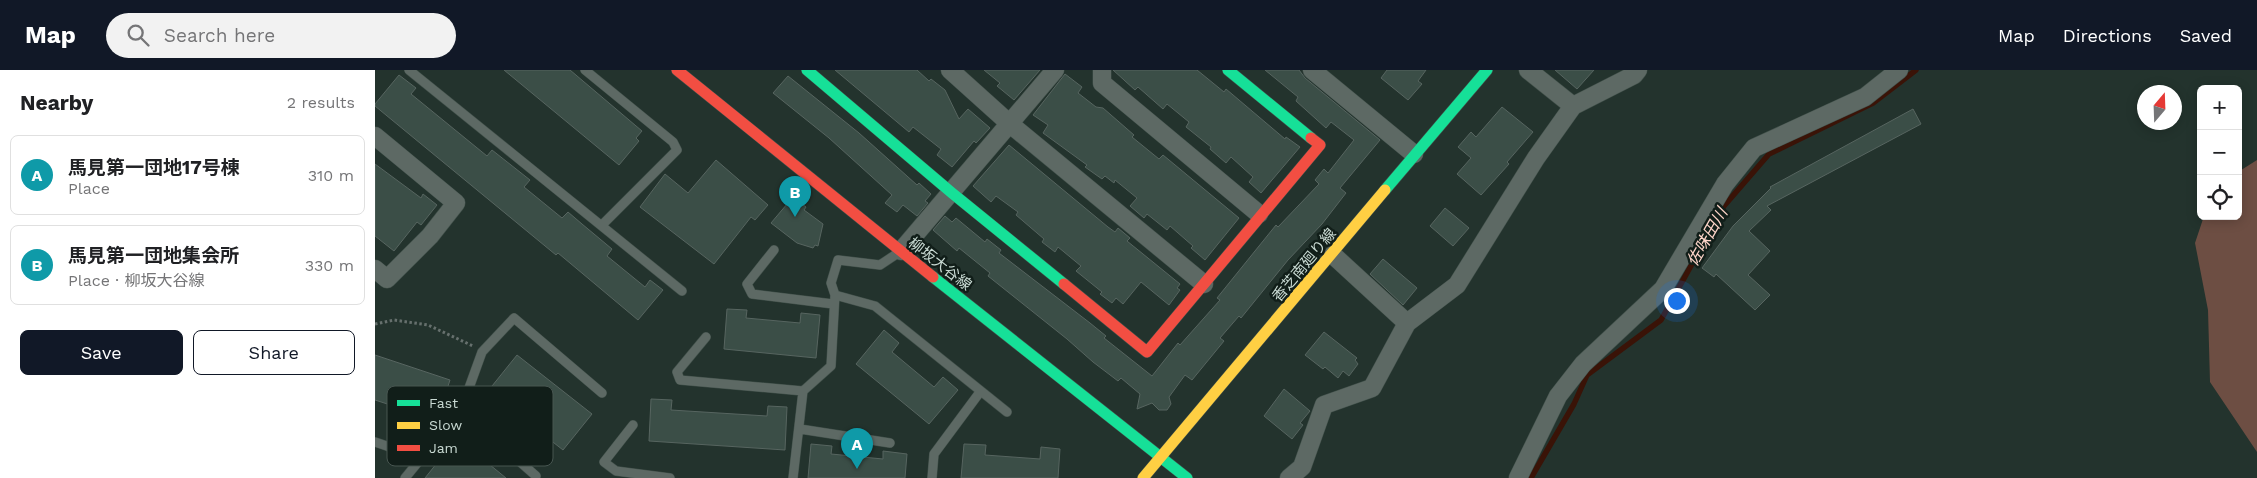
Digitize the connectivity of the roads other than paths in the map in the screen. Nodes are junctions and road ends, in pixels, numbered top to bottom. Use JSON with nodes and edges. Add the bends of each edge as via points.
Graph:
{"nodes":[{"id":1,"x":409,"y":70,"type":"edge"},
{"id":2,"x":585,"y":70,"type":"edge"},
{"id":3,"x":677,"y":70,"type":"edge"},
{"id":4,"x":807,"y":70,"type":"edge"},
{"id":5,"x":950,"y":70,"type":"edge"},
{"id":6,"x":1055,"y":70,"type":"edge"},
{"id":7,"x":1102,"y":70,"type":"edge"},
{"id":8,"x":1228,"y":70,"type":"edge"},
{"id":9,"x":1312,"y":70,"type":"edge"},
{"id":10,"x":1487,"y":70,"type":"edge"},
{"id":11,"x":1528,"y":70,"type":"edge"},
{"id":12,"x":1638,"y":70,"type":"edge"},
{"id":13,"x":1899,"y":70,"type":"edge"},
{"id":14,"x":1573,"y":106,"type":"junction"},
{"id":15,"x":1010,"y":124,"type":"junction"},
{"id":16,"x":375,"y":136,"type":"edge"},
{"id":17,"x":1415,"y":154,"type":"junction"},
{"id":18,"x":951,"y":193,"type":"junction"},
{"id":19,"x":1259,"y":214,"type":"junction"},
{"id":20,"x":602,"y":224,"type":"junction"},
{"id":21,"x":774,"y":250,"type":"dead end"},
{"id":22,"x":901,"y":251,"type":"junction"},
{"id":23,"x":1333,"y":254,"type":"junction"},
{"id":24,"x":375,"y":269,"type":"edge"},
{"id":25,"x":1204,"y":284,"type":"junction"},
{"id":26,"x":683,"y":291,"type":"dead end"},
{"id":27,"x":834,"y":299,"type":"junction"},
{"id":28,"x":1407,"y":323,"type":"junction"},
{"id":29,"x":706,"y":337,"type":"dead end"},
{"id":30,"x":470,"y":386,"type":"edge"},
{"id":31,"x":803,"y":391,"type":"junction"},
{"id":32,"x":980,"y":392,"type":"junction"},
{"id":33,"x":602,"y":393,"type":"dead end"},
{"id":34,"x":1007,"y":412,"type":"dead end"},
{"id":35,"x":633,"y":425,"type":"dead end"},
{"id":36,"x":800,"y":429,"type":"junction"},
{"id":37,"x":375,"y":442,"type":"edge"},
{"id":38,"x":890,"y":443,"type":"dead end"},
{"id":39,"x":387,"y":446,"type":"edge"},
{"id":40,"x":1160,"y":457,"type":"junction"},
{"id":41,"x":415,"y":466,"type":"edge"},
{"id":42,"x":525,"y":466,"type":"edge"},
{"id":43,"x":536,"y":476,"type":"dead end"},
{"id":44,"x":405,"y":478,"type":"edge"},
{"id":45,"x":670,"y":478,"type":"edge"},
{"id":46,"x":793,"y":478,"type":"edge"},
{"id":47,"x":932,"y":478,"type":"edge"},
{"id":48,"x":1143,"y":478,"type":"edge"},
{"id":49,"x":1187,"y":478,"type":"edge"},
{"id":50,"x":1289,"y":478,"type":"edge"},
{"id":51,"x":1518,"y":478,"type":"edge"}],
"edges":[{"from":1,"to":20,"type":"lane"},
{"from":2,"to":20,"type":"lane","via":[[673,142],[677,150]]},
{"from":3,"to":22,"type":"street","name":"柳坂大谷線"},
{"from":4,"to":18,"type":"street"},
{"from":5,"to":15,"type":"street"},
{"from":6,"to":15,"type":"street"},
{"from":7,"to":19,"type":"street","via":[[1102,83]]},
{"from":8,"to":19,"type":"street","via":[[1320,145]]},
{"from":9,"to":17,"type":"street"},
{"from":10,"to":17,"type":"street","name":"香芝南廻り線"},
{"from":11,"to":14,"type":"street"},
{"from":12,"to":14,"type":"street"},
{"from":13,"to":51,"type":"street","via":[[1865,97],[1754,148],[1725,184],[1663,288],[1583,364],[1558,396]]},
{"from":14,"to":28,"type":"street","via":[[1536,158],[1457,285]]},
{"from":15,"to":18,"type":"street"},
{"from":15,"to":25,"type":"street"},
{"from":16,"to":24,"type":"street","via":[[457,203],[387,279]]},
{"from":17,"to":23,"type":"street","name":"香芝南廻り線"},
{"from":18,"to":22,"type":"street"},
{"from":18,"to":25,"type":"street","via":[[1147,352]]},
{"from":19,"to":25,"type":"street"},
{"from":20,"to":26,"type":"lane"},
{"from":21,"to":27,"type":"lane","via":[[747,284],[752,294]]},
{"from":22,"to":27,"type":"lane","via":[[880,265],[838,260],[831,283]]},
{"from":22,"to":40,"type":"street","name":"柳坂大谷線"},
{"from":23,"to":28,"type":"street"},
{"from":23,"to":40,"type":"street","name":"香芝南廻り線"},
{"from":27,"to":31,"type":"lane","via":[[831,366]]},
{"from":27,"to":32,"type":"lane","via":[[875,306]]},
{"from":28,"to":50,"type":"street","via":[[1372,388],[1324,405],[1302,467]]},
{"from":29,"to":31,"type":"lane","via":[[677,372],[680,380]]},
{"from":30,"to":33,"type":"lane","via":[[482,352],[514,318]]},
{"from":31,"to":36,"type":"lane"},
{"from":32,"to":34,"type":"lane"},
{"from":32,"to":47,"type":"lane","via":[[933,454]]},
{"from":35,"to":45,"type":"lane","via":[[604,462],[616,471]]},
{"from":36,"to":38,"type":"lane"},
{"from":36,"to":46,"type":"lane"},
{"from":37,"to":39,"type":"lane"},
{"from":40,"to":48,"type":"street","name":"香芝南廻り線"},
{"from":40,"to":49,"type":"street","name":"柳坂大谷線"},
{"from":41,"to":44,"type":"lane"},
{"from":42,"to":43,"type":"lane"}]}
